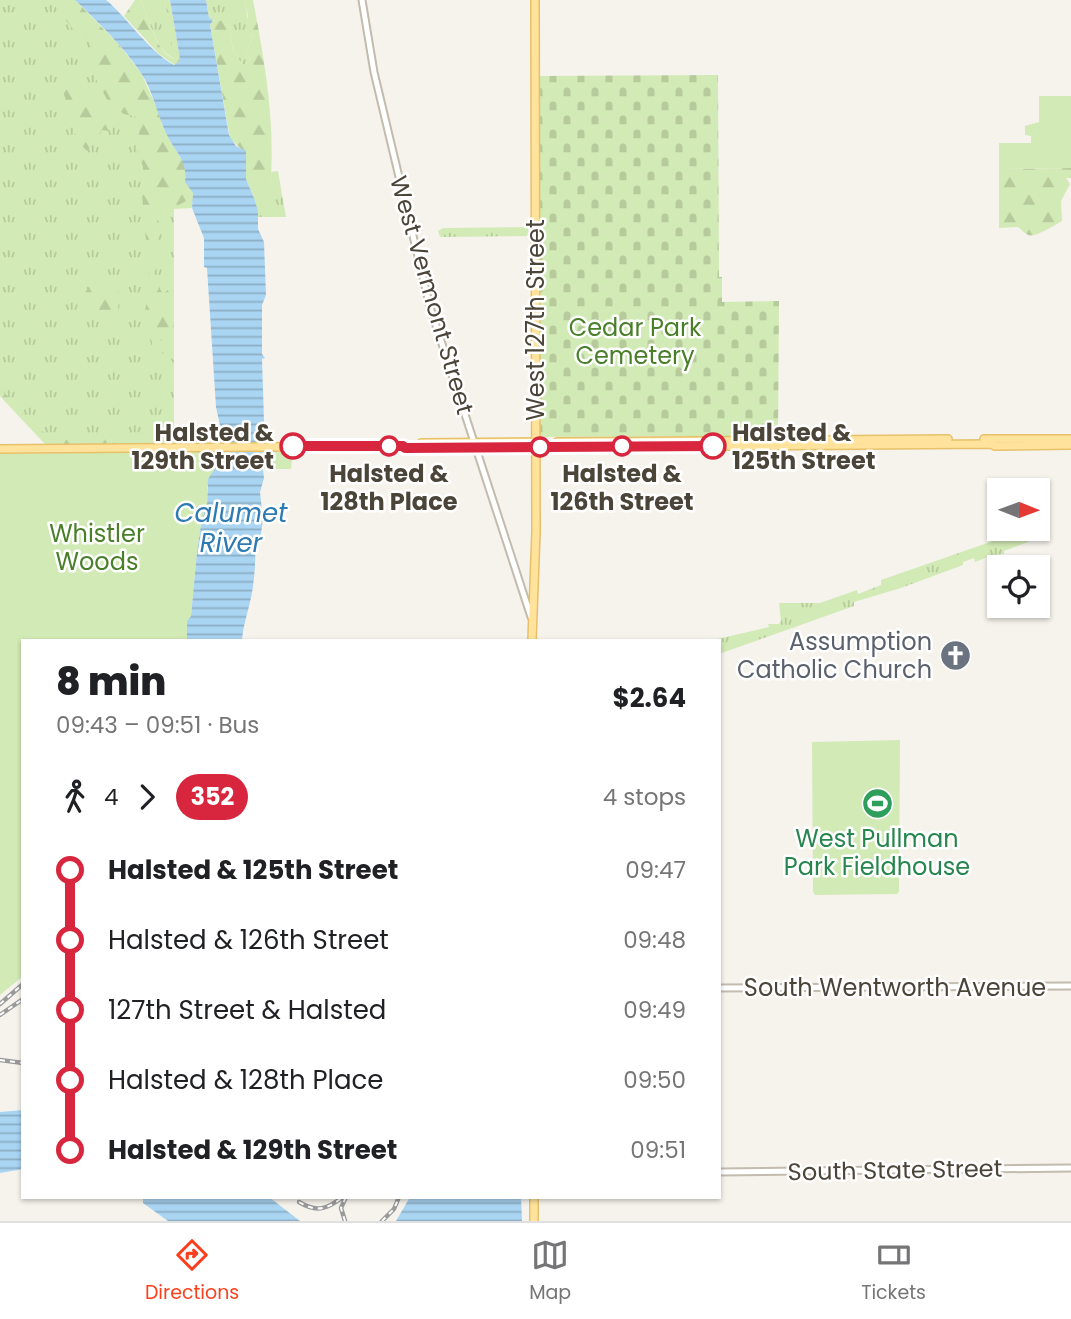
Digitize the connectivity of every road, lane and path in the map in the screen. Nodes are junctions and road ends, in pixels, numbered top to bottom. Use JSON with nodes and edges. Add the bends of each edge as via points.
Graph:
{"nodes":[{"id":1,"x":362,"y":0,"type":"edge"},
{"id":2,"x":535,"y":0,"type":"edge"},
{"id":3,"x":1071,"y":439,"type":"edge"},
{"id":4,"x":535,"y":445,"type":"junction"},
{"id":5,"x":1071,"y":445,"type":"edge"},
{"id":6,"x":475,"y":446,"type":"junction"},
{"id":7,"x":0,"y":449,"type":"edge"},
{"id":8,"x":533,"y":626,"type":"junction"},
{"id":9,"x":533,"y":639,"type":"edge"},
{"id":10,"x":1071,"y":986,"type":"edge"},
{"id":11,"x":721,"y":988,"type":"edge"},
{"id":12,"x":1071,"y":1168,"type":"edge"},
{"id":13,"x":721,"y":1172,"type":"edge"},
{"id":14,"x":534,"y":1199,"type":"edge"},
{"id":15,"x":534,"y":1221,"type":"edge"}],
"edges":[{"from":1,"to":6,"type":"street","name":"West Vermont Street","via":[[417,257]]},
{"from":2,"to":4,"type":"main road","name":"West 127th Street"},
{"from":3,"to":4,"type":"main road"},
{"from":4,"to":5,"type":"main road"},
{"from":4,"to":6,"type":"main road"},
{"from":4,"to":8,"type":"main road","name":"West 127th Street"},
{"from":6,"to":7,"type":"main road"},
{"from":6,"to":8,"type":"street","name":"West Vermont Street"},
{"from":8,"to":9,"type":"main road","name":"West 127th Street"},
{"from":10,"to":11,"type":"street","name":"South Wentworth Avenue"},
{"from":12,"to":13,"type":"street","name":"South State Street"},
{"from":14,"to":15,"type":"main road"}]}
